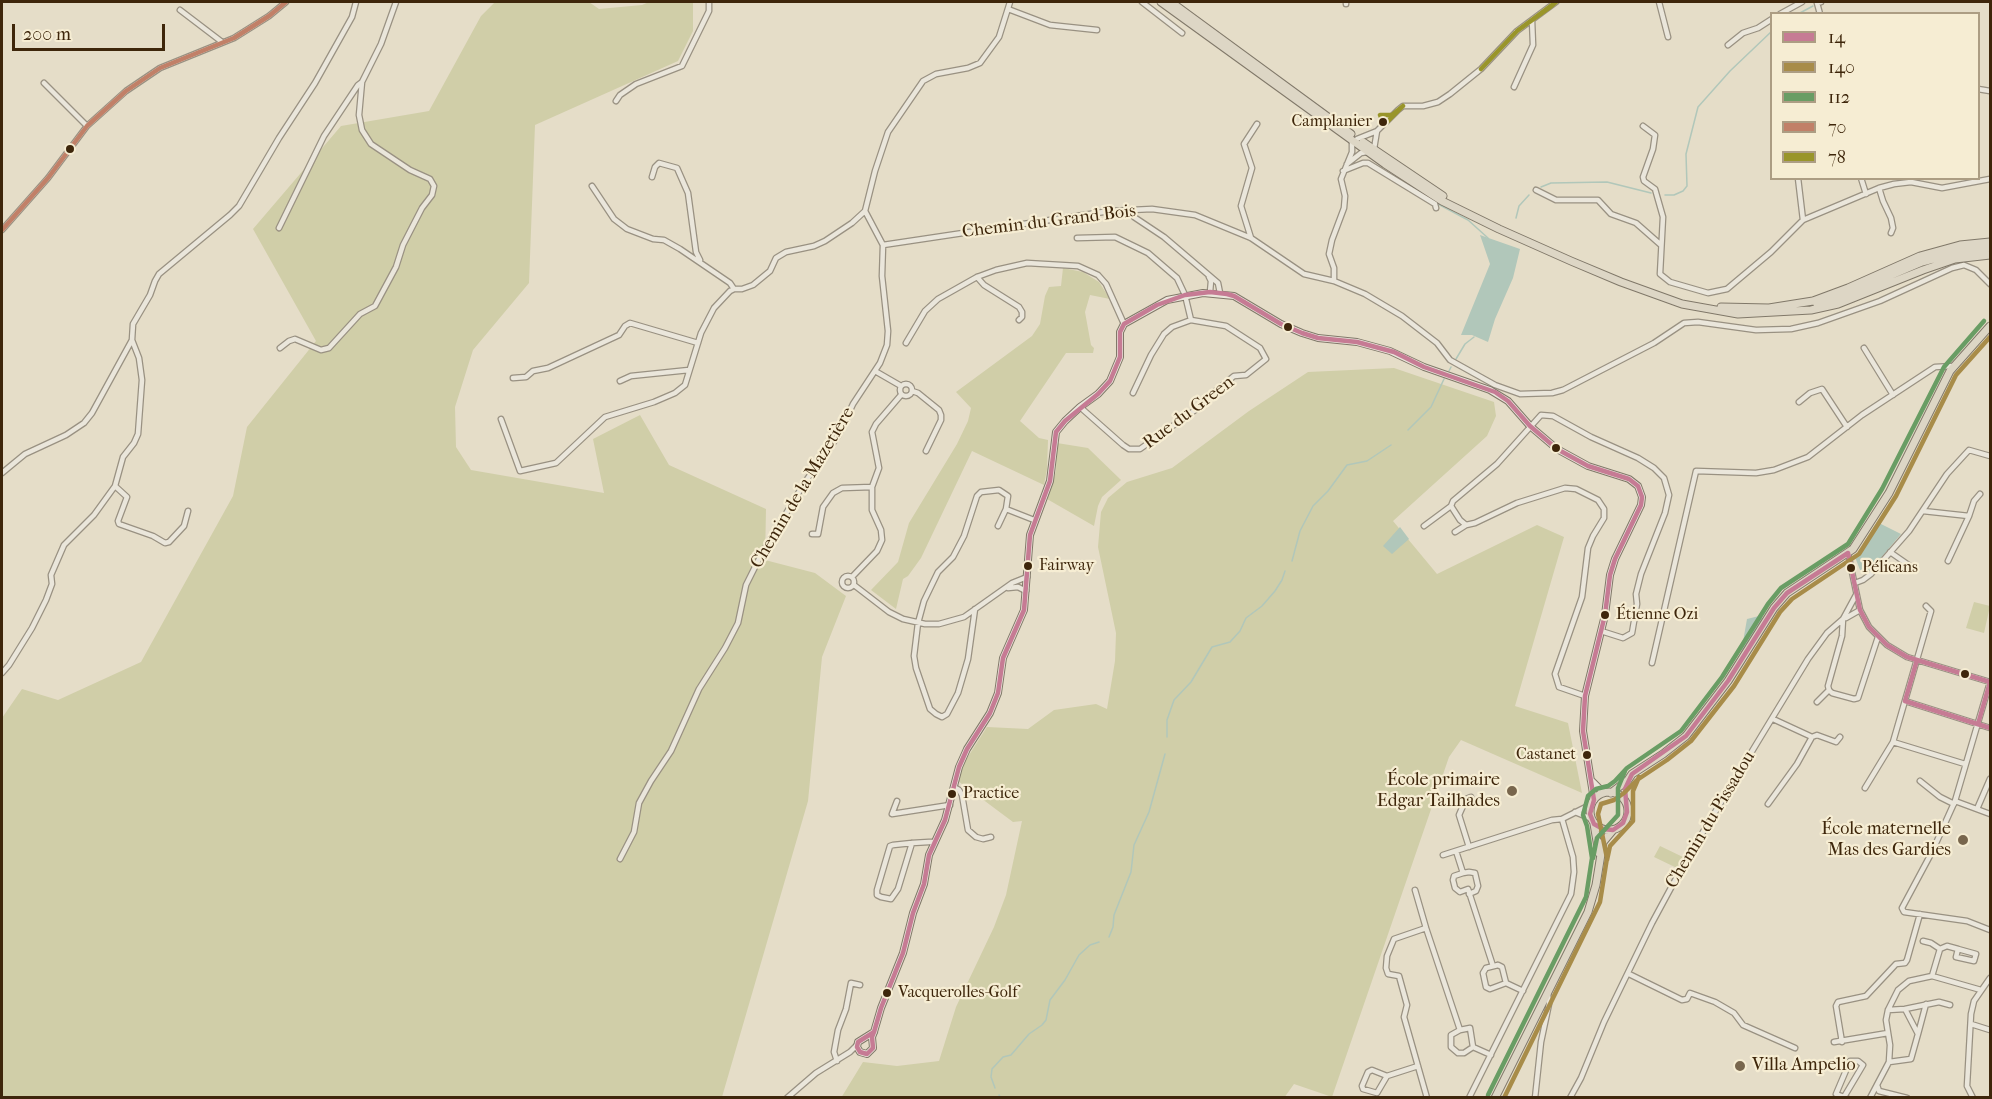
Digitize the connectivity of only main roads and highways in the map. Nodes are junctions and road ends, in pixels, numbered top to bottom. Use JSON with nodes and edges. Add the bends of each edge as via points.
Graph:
{"nodes":[{"id":1,"x":1161,"y":2,"type":"edge"},
{"id":2,"x":1171,"y":2,"type":"edge"},
{"id":3,"x":1355,"y":140,"type":"junction"},
{"id":4,"x":1990,"y":242,"type":"edge"},
{"id":5,"x":1990,"y":248,"type":"edge"},
{"id":6,"x":1990,"y":255,"type":"edge"},
{"id":7,"x":1642,"y":290,"type":"junction"},
{"id":8,"x":1791,"y":311,"type":"junction"},
{"id":9,"x":1990,"y":326,"type":"edge"},
{"id":10,"x":1628,"y":780,"type":"junction"},
{"id":11,"x":1607,"y":793,"type":"junction"},
{"id":12,"x":1624,"y":801,"type":"junction"},
{"id":13,"x":1593,"y":821,"type":"junction"},
{"id":14,"x":1613,"y":830,"type":"junction"},
{"id":15,"x":1600,"y":858,"type":"junction"},
{"id":16,"x":1495,"y":1098,"type":"edge"}],
"edges":[{"from":1,"to":3,"type":"main road"},
{"from":2,"to":3,"type":"main road"},
{"from":3,"to":7,"type":"main road","via":[[1468,213],[1521,240]]},
{"from":4,"to":7,"type":"main road","via":[[1920,256],[1848,288],[1786,306],[1726,308]]},
{"from":5,"to":8,"type":"main road","via":[[1922,262],[1835,298]]},
{"from":6,"to":8,"type":"main road","via":[[1955,259],[1838,304]]},
{"from":7,"to":8,"type":"main road","via":[[1682,304],[1723,312]]},
{"from":9,"to":10,"type":"main road","via":[[1953,366],[1862,538],[1848,553],[1787,593],[1686,735]]},
{"from":10,"to":11,"type":"main road"},
{"from":10,"to":12,"type":"main road"},
{"from":11,"to":12,"type":"main road"},
{"from":11,"to":13,"type":"main road","via":[[1593,802]]},
{"from":12,"to":14,"type":"main road","via":[[1626,818]]},
{"from":13,"to":14,"type":"main road","via":[[1603,829]]},
{"from":13,"to":15,"type":"main road"},
{"from":14,"to":15,"type":"main road","via":[[1603,842]]},
{"from":15,"to":16,"type":"main road","via":[[1588,912]]}]}
